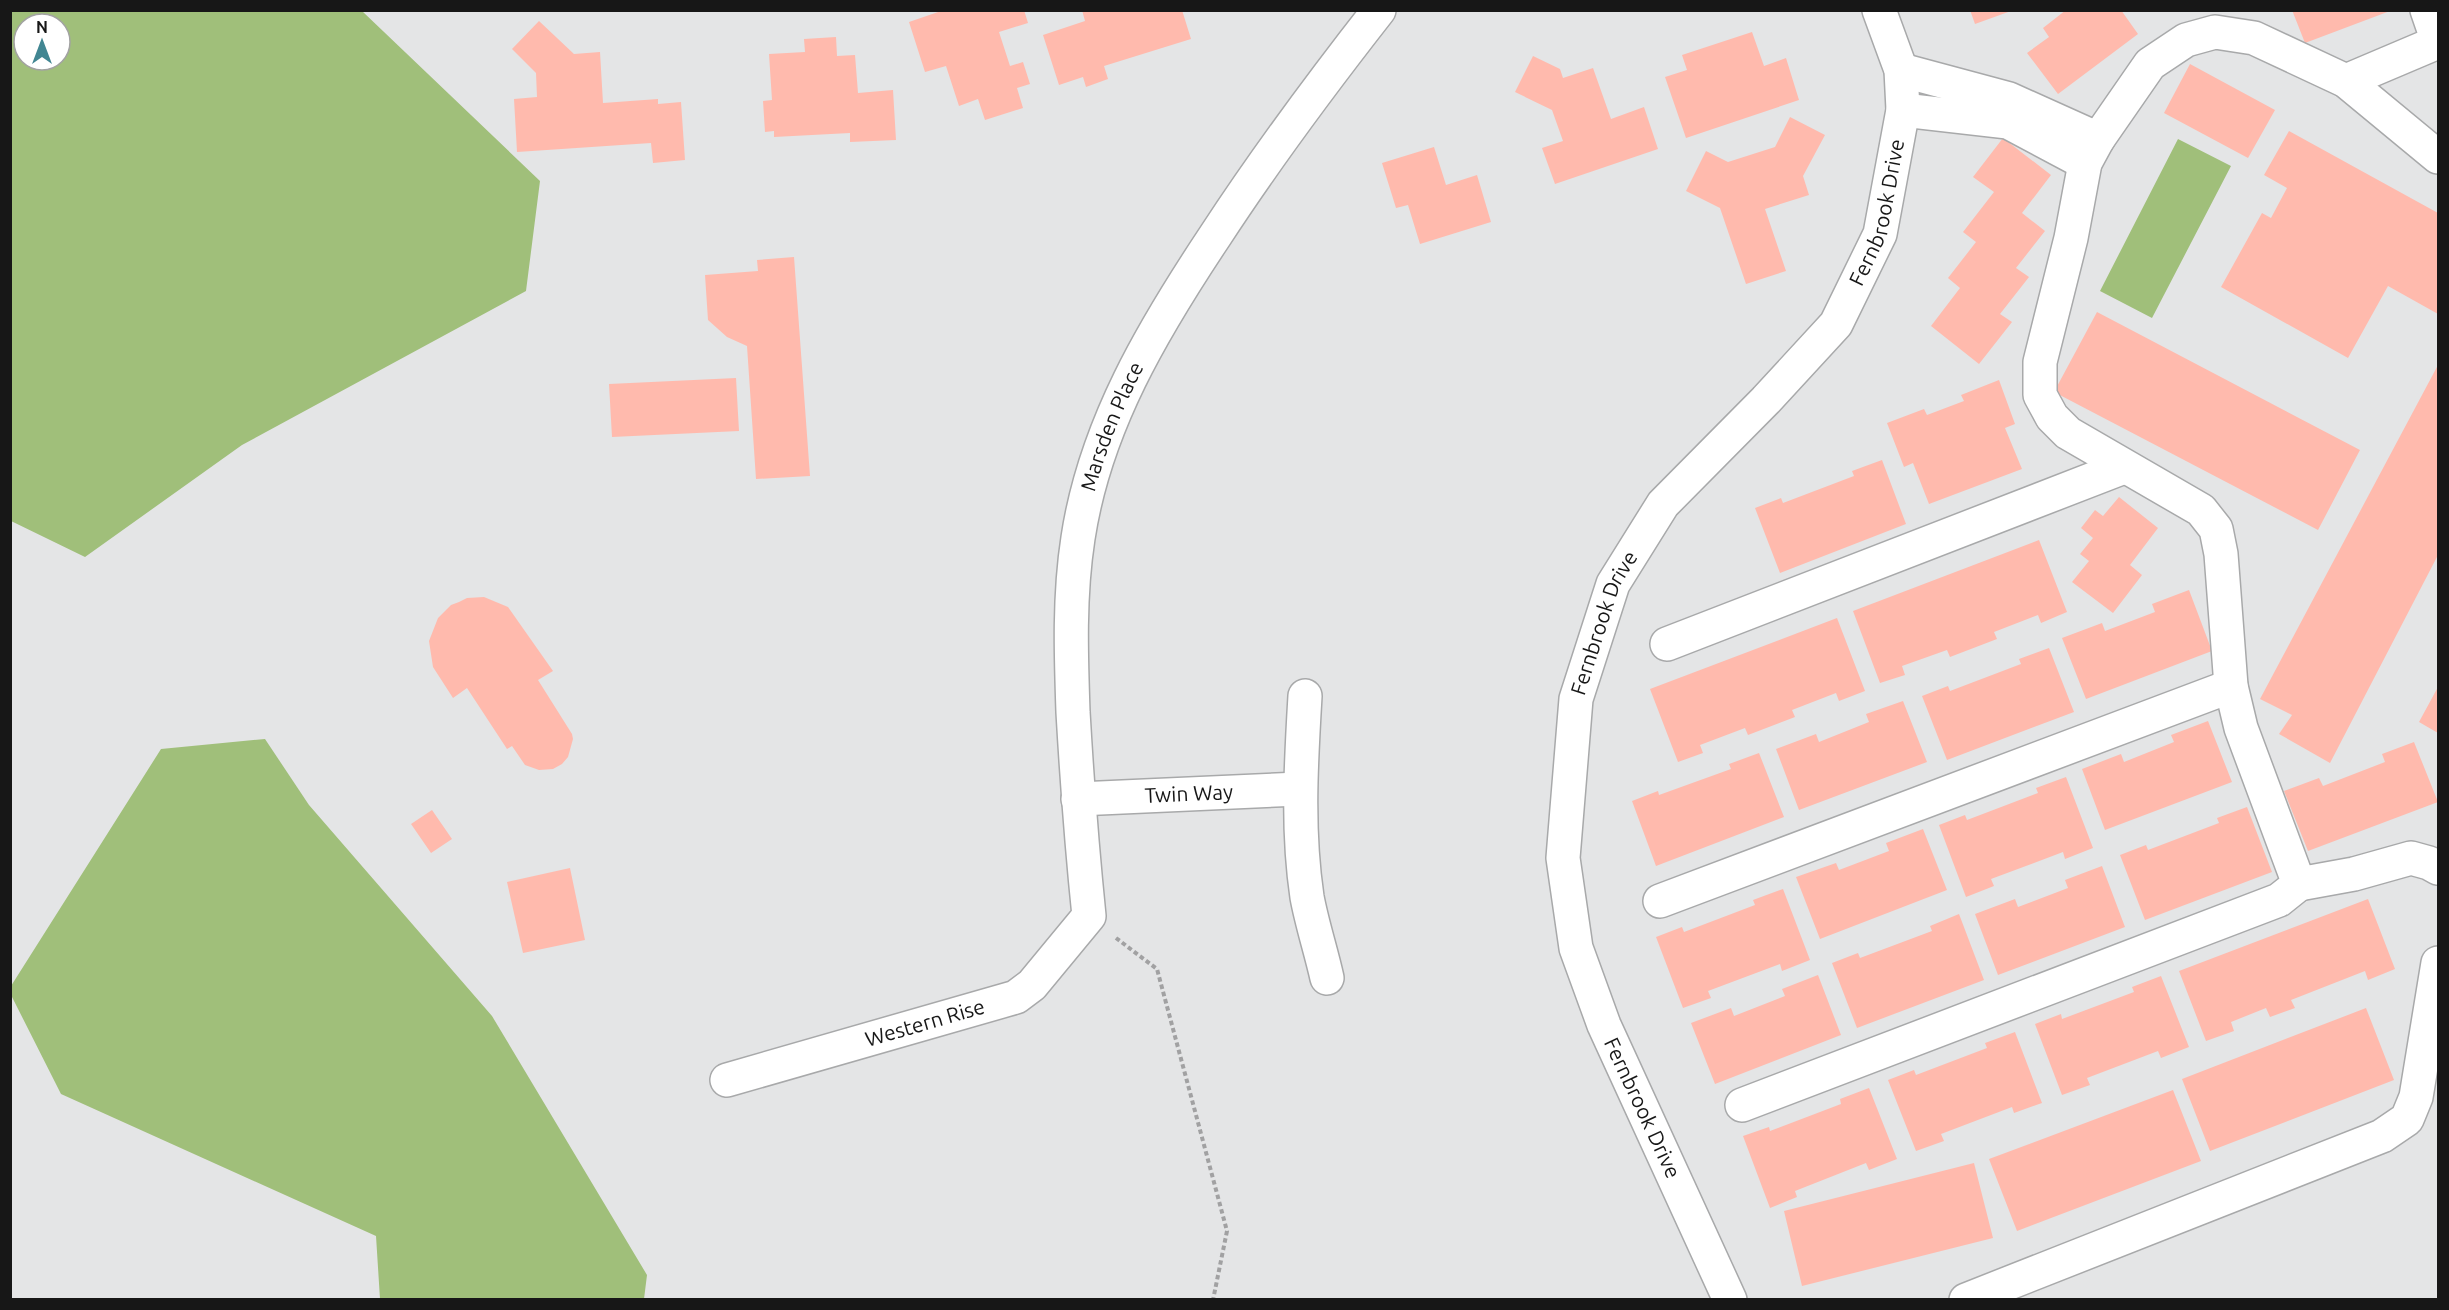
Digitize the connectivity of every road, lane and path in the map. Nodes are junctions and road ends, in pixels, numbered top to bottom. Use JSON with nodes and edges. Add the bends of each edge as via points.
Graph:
{"nodes":[{"id":1,"x":1379,"y":10,"type":"edge"},
{"id":2,"x":1879,"y":10,"type":"edge"},
{"id":3,"x":2427,"y":10,"type":"edge"},
{"id":4,"x":2438,"y":42,"type":"edge"},
{"id":5,"x":1901,"y":70,"type":"junction"},
{"id":6,"x":2346,"y":81,"type":"junction"},
{"id":7,"x":1903,"y":110,"type":"junction"},
{"id":8,"x":2091,"y":151,"type":"junction"},
{"id":9,"x":2439,"y":157,"type":"edge"},
{"id":10,"x":2124,"y":467,"type":"junction"},
{"id":11,"x":1667,"y":644,"type":"dead end"},
{"id":12,"x":2231,"y":686,"type":"junction"},
{"id":13,"x":1305,"y":696,"type":"dead end"},
{"id":14,"x":1299,"y":789,"type":"junction"},
{"id":15,"x":1078,"y":799,"type":"junction"},
{"id":16,"x":2439,"y":868,"type":"edge"},
{"id":17,"x":2299,"y":884,"type":"junction"},
{"id":18,"x":1660,"y":901,"type":"dead end"},
{"id":19,"x":1089,"y":916,"type":"junction"},
{"id":20,"x":2439,"y":963,"type":"edge"},
{"id":21,"x":1327,"y":978,"type":"dead end"},
{"id":22,"x":727,"y":1080,"type":"dead end"},
{"id":23,"x":1742,"y":1105,"type":"dead end"},
{"id":24,"x":1213,"y":1299,"type":"edge"},
{"id":25,"x":1730,"y":1299,"type":"edge"},
{"id":26,"x":1966,"y":1299,"type":"edge"}],
"edges":[{"from":1,"to":15,"type":"street","name":"Marsden Place","via":[[1258,170],[1182,285],[1106,430],[1088,487],[1072,588]]},
{"from":2,"to":5,"type":"street","name":"Fernbrook Drive"},
{"from":3,"to":4,"type":"street"},
{"from":4,"to":6,"type":"street"},
{"from":5,"to":7,"type":"street","name":"Fernbrook Drive"},
{"from":5,"to":8,"type":"street","via":[[2009,99]]},
{"from":6,"to":8,"type":"street","via":[[2254,38],[2215,32],[2186,40],[2150,63]]},
{"from":6,"to":9,"type":"street"},
{"from":7,"to":8,"type":"street","via":[[2008,122]]},
{"from":7,"to":25,"type":"street","name":"Fernbrook Drive","via":[[1880,234],[1836,324],[1663,504],[1614,584],[1576,699],[1563,858],[1576,948],[1604,1025]]},
{"from":8,"to":10,"type":"street","via":[[2040,362],[2040,395],[2052,417],[2068,433]]},
{"from":10,"to":11,"type":"street"},
{"from":10,"to":12,"type":"street","via":[[2201,510],[2216,529]]},
{"from":12,"to":17,"type":"street","via":[[2241,728]]},
{"from":12,"to":18,"type":"street"},
{"from":13,"to":14,"type":"street"},
{"from":14,"to":15,"type":"street","name":"Twin Way"},
{"from":14,"to":21,"type":"street","via":[[1308,900]]},
{"from":15,"to":19,"type":"street","name":"Marsden Place"},
{"from":16,"to":17,"type":"street","via":[[2411,858]]},
{"from":17,"to":23,"type":"street","via":[[2279,900]]},
{"from":19,"to":22,"type":"street","name":"Western Rise","via":[[1032,986],[1016,997]]},
{"from":19,"to":24,"type":"path","via":[[1157,969],[1227,1231]]},
{"from":20,"to":26,"type":"street","via":[[2416,1097],[2407,1119],[2382,1136]]}]}
